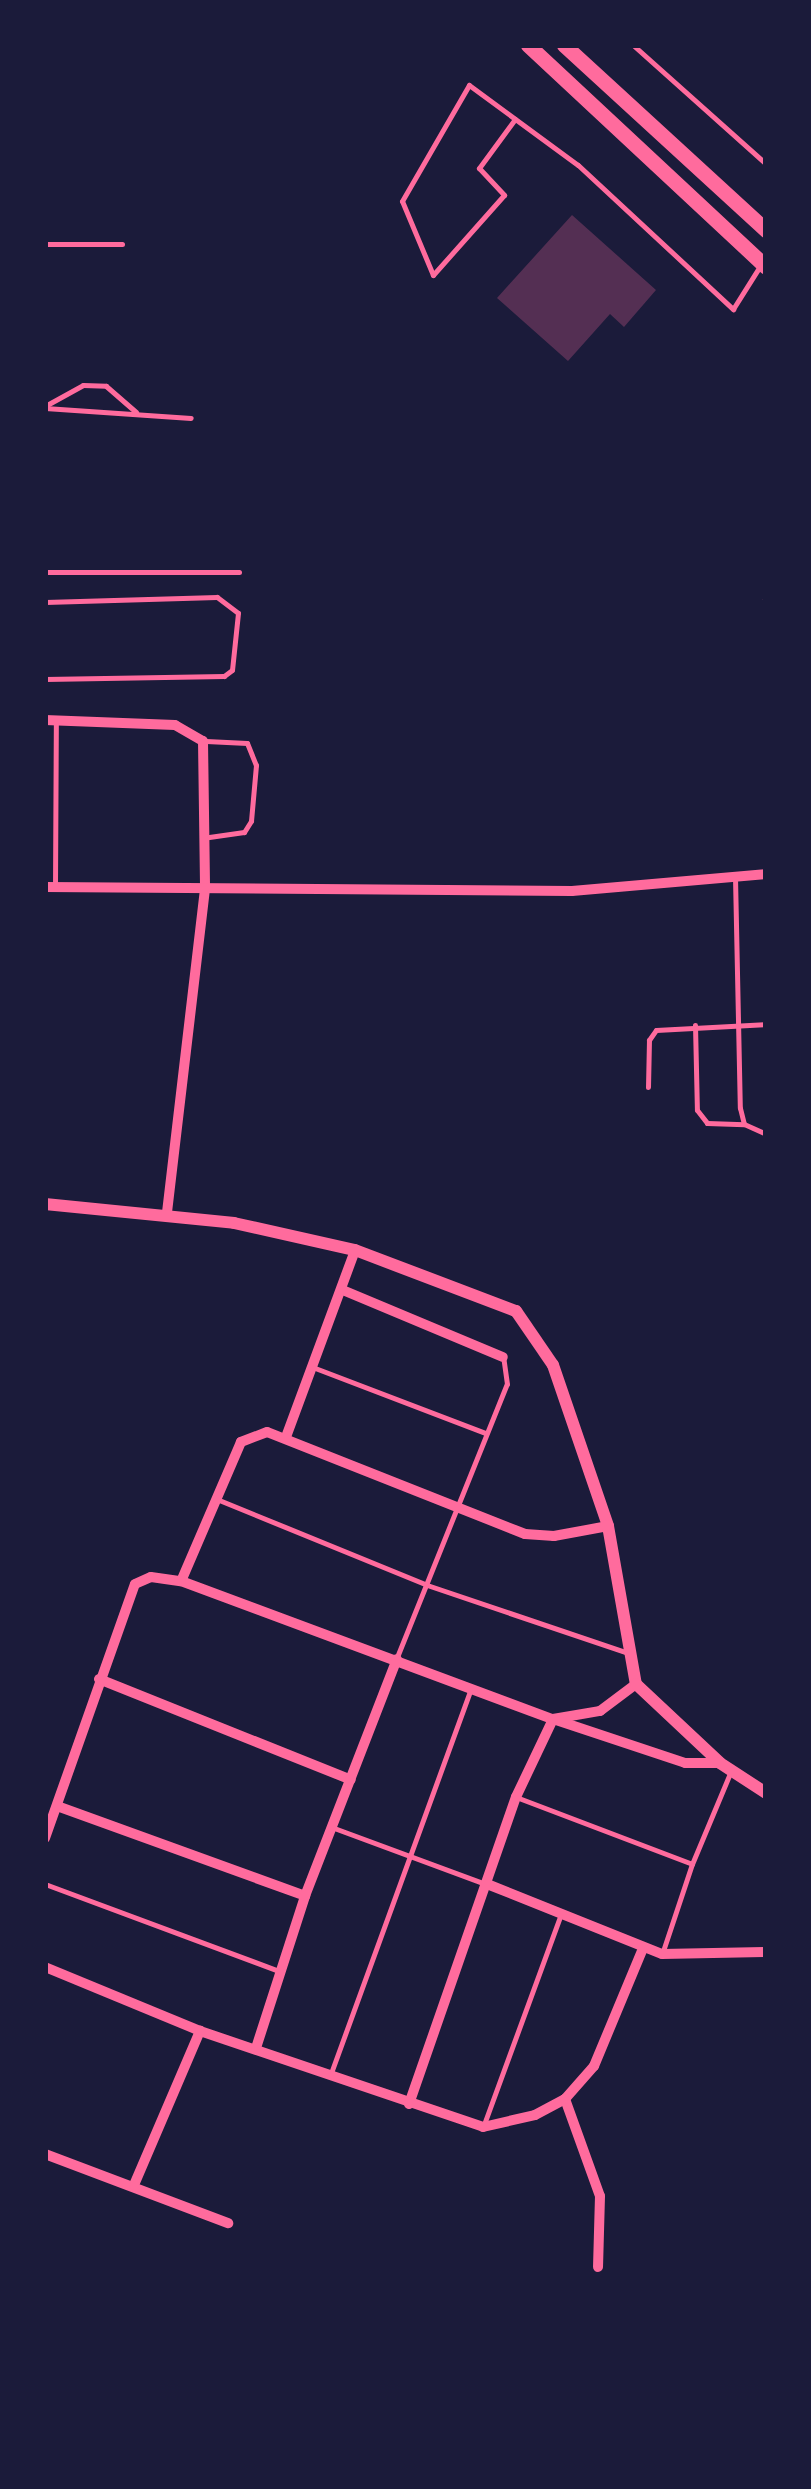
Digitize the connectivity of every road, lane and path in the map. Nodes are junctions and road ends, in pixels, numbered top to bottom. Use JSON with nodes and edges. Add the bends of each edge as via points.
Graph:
{"nodes":[{"id":1,"x":528,"y":45,"type":"edge"},
{"id":2,"x":564,"y":45,"type":"edge"},
{"id":3,"x":633,"y":45,"type":"edge"},
{"id":4,"x":515,"y":120,"type":"junction"},
{"id":5,"x":766,"y":164,"type":"edge"},
{"id":6,"x":744,"y":210,"type":"junction"},
{"id":7,"x":766,"y":210,"type":"edge"},
{"id":8,"x":766,"y":230,"type":"edge"},
{"id":9,"x":45,"y":244,"type":"edge"},
{"id":10,"x":122,"y":244,"type":"dead end"},
{"id":11,"x":764,"y":263,"type":"edge"},
{"id":12,"x":45,"y":407,"type":"edge"},
{"id":13,"x":138,"y":414,"type":"junction"},
{"id":14,"x":190,"y":418,"type":"dead end"},
{"id":15,"x":45,"y":572,"type":"edge"},
{"id":16,"x":240,"y":572,"type":"dead end"},
{"id":17,"x":45,"y":602,"type":"edge"},
{"id":18,"x":45,"y":678,"type":"edge"},
{"id":19,"x":50,"y":720,"type":"edge"},
{"id":20,"x":203,"y":741,"type":"junction"},
{"id":21,"x":206,"y":837,"type":"junction"},
{"id":22,"x":766,"y":874,"type":"edge"},
{"id":23,"x":735,"y":875,"type":"junction"},
{"id":24,"x":50,"y":887,"type":"edge"},
{"id":25,"x":205,"y":889,"type":"junction"},
{"id":26,"x":738,"y":1023,"type":"junction"},
{"id":27,"x":766,"y":1024,"type":"edge"},
{"id":28,"x":694,"y":1025,"type":"junction"},
{"id":29,"x":648,"y":1087,"type":"dead end"},
{"id":30,"x":744,"y":1124,"type":"junction"},
{"id":31,"x":766,"y":1134,"type":"edge"},
{"id":32,"x":45,"y":1204,"type":"edge"},
{"id":33,"x":167,"y":1212,"type":"junction"},
{"id":34,"x":354,"y":1250,"type":"junction"},
{"id":35,"x":345,"y":1291,"type":"junction"},
{"id":36,"x":503,"y":1357,"type":"joint"},
{"id":37,"x":315,"y":1368,"type":"junction"},
{"id":38,"x":486,"y":1434,"type":"junction"},
{"id":39,"x":286,"y":1437,"type":"junction"},
{"id":40,"x":216,"y":1498,"type":"junction"},
{"id":41,"x":458,"y":1508,"type":"junction"},
{"id":42,"x":608,"y":1526,"type":"junction"},
{"id":43,"x":182,"y":1581,"type":"junction"},
{"id":44,"x":427,"y":1585,"type":"junction"},
{"id":45,"x":628,"y":1652,"type":"junction"},
{"id":46,"x":396,"y":1659,"type":"junction"},
{"id":47,"x":99,"y":1678,"type":"junction"},
{"id":48,"x":636,"y":1684,"type":"junction"},
{"id":49,"x":472,"y":1686,"type":"junction"},
{"id":50,"x":552,"y":1719,"type":"junction"},
{"id":51,"x":725,"y":1767,"type":"junction"},
{"id":52,"x":351,"y":1780,"type":"junction"},
{"id":53,"x":766,"y":1793,"type":"edge"},
{"id":54,"x":516,"y":1797,"type":"junction"},
{"id":55,"x":57,"y":1806,"type":"junction"},
{"id":56,"x":332,"y":1827,"type":"junction"},
{"id":57,"x":45,"y":1838,"type":"edge"},
{"id":58,"x":412,"y":1858,"type":"junction"},
{"id":59,"x":692,"y":1864,"type":"junction"},
{"id":60,"x":45,"y":1884,"type":"edge"},
{"id":61,"x":487,"y":1884,"type":"junction"},
{"id":62,"x":305,"y":1896,"type":"junction"},
{"id":63,"x":562,"y":1914,"type":"junction"},
{"id":64,"x":643,"y":1948,"type":"junction"},
{"id":65,"x":766,"y":1952,"type":"edge"},
{"id":66,"x":662,"y":1954,"type":"junction"},
{"id":67,"x":45,"y":1967,"type":"edge"},
{"id":68,"x":280,"y":1972,"type":"junction"},
{"id":69,"x":200,"y":2031,"type":"junction"},
{"id":70,"x":256,"y":2048,"type":"junction"},
{"id":71,"x":331,"y":2073,"type":"junction"},
{"id":72,"x":565,"y":2099,"type":"junction"},
{"id":73,"x":409,"y":2104,"type":"junction"},
{"id":74,"x":483,"y":2127,"type":"junction"},
{"id":75,"x":45,"y":2154,"type":"edge"},
{"id":76,"x":134,"y":2186,"type":"junction"},
{"id":77,"x":228,"y":2223,"type":"dead end"},
{"id":78,"x":598,"y":2267,"type":"dead end"}],
"edges":[{"from":1,"to":11,"type":"highway"},
{"from":2,"to":6,"type":"highway"},
{"from":3,"to":5,"type":"lane"},
{"from":4,"to":4,"type":"lane","via":[[469,86],[402,201],[433,275],[504,195],[479,168]]},
{"from":4,"to":11,"type":"lane","via":[[578,165],[733,308]]},
{"from":6,"to":7,"type":"highway"},
{"from":6,"to":8,"type":"highway"},
{"from":9,"to":10,"type":"lane"},
{"from":12,"to":13,"type":"lane"},
{"from":12,"to":13,"type":"lane","via":[[72,388],[106,386]]},
{"from":13,"to":14,"type":"lane"},
{"from":15,"to":16,"type":"lane"},
{"from":17,"to":18,"type":"lane","via":[[218,597],[238,613],[232,670],[224,676]]},
{"from":19,"to":20,"type":"street","via":[[176,725]]},
{"from":19,"to":24,"type":"lane"},
{"from":20,"to":21,"type":"street"},
{"from":20,"to":21,"type":"lane","via":[[247,743],[256,765],[244,832]]},
{"from":21,"to":25,"type":"street"},
{"from":22,"to":23,"type":"street"},
{"from":23,"to":25,"type":"street","via":[[572,891]]},
{"from":23,"to":26,"type":"lane"},
{"from":24,"to":25,"type":"street"},
{"from":25,"to":33,"type":"street"},
{"from":26,"to":27,"type":"lane"},
{"from":26,"to":28,"type":"lane"},
{"from":26,"to":30,"type":"lane"},
{"from":28,"to":29,"type":"lane","via":[[656,1030],[649,1040]]},
{"from":28,"to":30,"type":"lane","via":[[697,1110],[707,1123]]},
{"from":30,"to":31,"type":"lane"},
{"from":32,"to":33,"type":"street"},
{"from":33,"to":34,"type":"street"},
{"from":34,"to":35,"type":"street"},
{"from":34,"to":42,"type":"street","via":[[493,1299],[536,1332]]},
{"from":35,"to":36,"type":"street"},
{"from":35,"to":37,"type":"street"},
{"from":36,"to":38,"type":"lane","via":[[507,1384]]},
{"from":37,"to":38,"type":"lane"},
{"from":37,"to":39,"type":"street"},
{"from":38,"to":41,"type":"lane"},
{"from":39,"to":40,"type":"street","via":[[267,1432],[242,1442]]},
{"from":39,"to":41,"type":"street"},
{"from":40,"to":43,"type":"street"},
{"from":40,"to":44,"type":"lane"},
{"from":41,"to":42,"type":"street","via":[[525,1534]]},
{"from":41,"to":44,"type":"lane"},
{"from":42,"to":45,"type":"street"},
{"from":43,"to":46,"type":"street"},
{"from":43,"to":47,"type":"street","via":[[150,1577],[134,1584]]},
{"from":44,"to":45,"type":"lane"},
{"from":44,"to":46,"type":"lane"},
{"from":45,"to":48,"type":"street"},
{"from":46,"to":49,"type":"street"},
{"from":46,"to":52,"type":"street"},
{"from":47,"to":52,"type":"street"},
{"from":47,"to":55,"type":"street"},
{"from":48,"to":50,"type":"street","via":[[600,1711]]},
{"from":48,"to":51,"type":"street"},
{"from":49,"to":50,"type":"street"},
{"from":49,"to":58,"type":"lane"},
{"from":50,"to":51,"type":"street","via":[[685,1763]]},
{"from":50,"to":54,"type":"street"},
{"from":51,"to":53,"type":"street"},
{"from":51,"to":59,"type":"lane"},
{"from":52,"to":56,"type":"street"},
{"from":54,"to":59,"type":"lane"},
{"from":54,"to":61,"type":"street"},
{"from":55,"to":57,"type":"street"},
{"from":55,"to":62,"type":"street"},
{"from":56,"to":58,"type":"lane"},
{"from":56,"to":62,"type":"street"},
{"from":58,"to":61,"type":"lane"},
{"from":58,"to":71,"type":"lane"},
{"from":59,"to":66,"type":"lane"},
{"from":60,"to":68,"type":"lane"},
{"from":61,"to":63,"type":"street"},
{"from":61,"to":73,"type":"street"},
{"from":62,"to":68,"type":"street"},
{"from":63,"to":64,"type":"street"},
{"from":63,"to":74,"type":"lane"},
{"from":64,"to":66,"type":"street"},
{"from":64,"to":72,"type":"street","via":[[594,2066]]},
{"from":65,"to":66,"type":"street"},
{"from":67,"to":69,"type":"street"},
{"from":68,"to":70,"type":"street"},
{"from":69,"to":70,"type":"street"},
{"from":69,"to":76,"type":"street"},
{"from":70,"to":71,"type":"street"},
{"from":71,"to":73,"type":"street"},
{"from":72,"to":74,"type":"street"},
{"from":72,"to":78,"type":"street","via":[[600,2196]]},
{"from":73,"to":74,"type":"street"},
{"from":75,"to":76,"type":"street"},
{"from":76,"to":77,"type":"street"}]}
